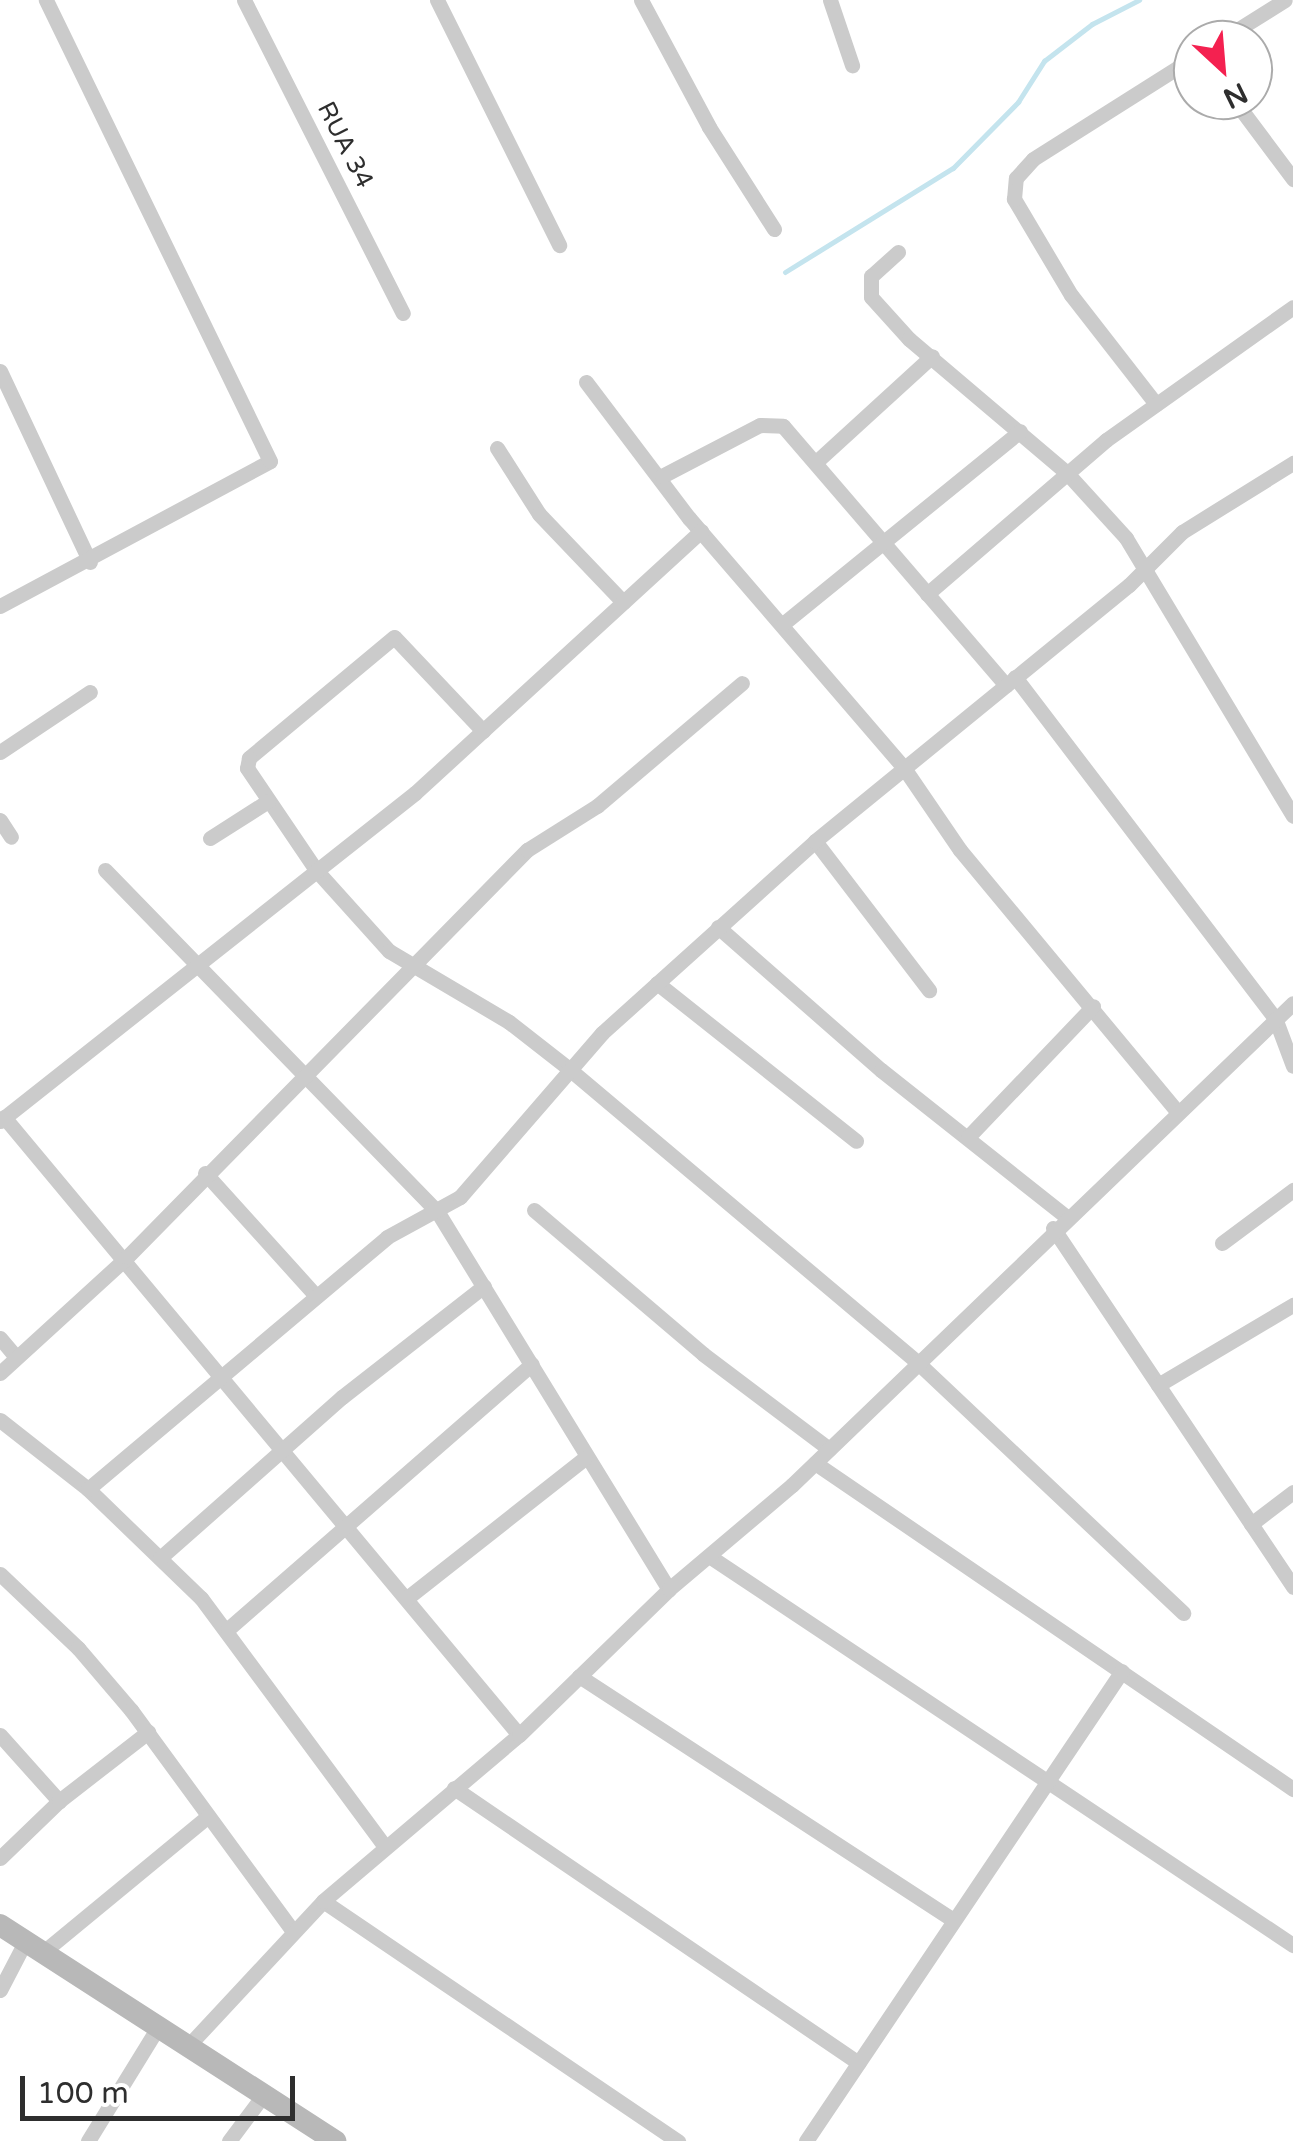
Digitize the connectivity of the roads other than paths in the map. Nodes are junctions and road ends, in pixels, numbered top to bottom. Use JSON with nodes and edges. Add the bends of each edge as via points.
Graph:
{"nodes":[{"id":1,"x":46,"y":0,"type":"edge"},
{"id":2,"x":244,"y":0,"type":"edge"},
{"id":3,"x":437,"y":0,"type":"edge"},
{"id":4,"x":641,"y":0,"type":"edge"},
{"id":5,"x":830,"y":0,"type":"edge"},
{"id":6,"x":1285,"y":0,"type":"edge"},
{"id":7,"x":1253,"y":20,"type":"edge"},
{"id":8,"x":852,"y":64,"type":"dead end"},
{"id":9,"x":1173,"y":71,"type":"edge"},
{"id":10,"x":1249,"y":120,"type":"edge"},
{"id":11,"x":1293,"y":179,"type":"edge"},
{"id":12,"x":774,"y":229,"type":"dead end"},
{"id":13,"x":559,"y":244,"type":"dead end"},
{"id":14,"x":898,"y":252,"type":"dead end"},
{"id":15,"x":1293,"y":308,"type":"edge"},
{"id":16,"x":403,"y":312,"type":"dead end"},
{"id":17,"x":932,"y":356,"type":"junction"},
{"id":18,"x":0,"y":372,"type":"edge"},
{"id":19,"x":586,"y":382,"type":"dead end"},
{"id":20,"x":1156,"y":404,"type":"junction"},
{"id":21,"x":1020,"y":431,"type":"junction"},
{"id":22,"x":497,"y":448,"type":"dead end"},
{"id":23,"x":816,"y":462,"type":"junction"},
{"id":24,"x":1293,"y":462,"type":"edge"},
{"id":25,"x":1066,"y":472,"type":"junction"},
{"id":26,"x":662,"y":476,"type":"junction"},
{"id":27,"x":701,"y":531,"type":"junction"},
{"id":28,"x":884,"y":542,"type":"junction"},
{"id":29,"x":90,"y":562,"type":"junction"},
{"id":30,"x":1145,"y":567,"type":"junction"},
{"id":31,"x":927,"y":594,"type":"junction"},
{"id":32,"x":623,"y":602,"type":"junction"},
{"id":33,"x":0,"y":606,"type":"edge"},
{"id":34,"x":784,"y":623,"type":"junction"},
{"id":35,"x":1010,"y":681,"type":"junction"},
{"id":36,"x":742,"y":683,"type":"dead end"},
{"id":37,"x":90,"y":692,"type":"dead end"},
{"id":38,"x":482,"y":731,"type":"junction"},
{"id":39,"x":0,"y":752,"type":"edge"},
{"id":40,"x":904,"y":768,"type":"junction"},
{"id":41,"x":268,"y":801,"type":"junction"},
{"id":42,"x":1293,"y":816,"type":"edge"},
{"id":43,"x":0,"y":820,"type":"edge"},
{"id":44,"x":11,"y":837,"type":"dead end"},
{"id":45,"x":210,"y":838,"type":"dead end"},
{"id":46,"x":814,"y":841,"type":"junction"},
{"id":47,"x":104,"y":870,"type":"dead end"},
{"id":48,"x":316,"y":870,"type":"junction"},
{"id":49,"x":718,"y":926,"type":"junction"},
{"id":50,"x":194,"y":965,"type":"junction"},
{"id":51,"x":416,"y":966,"type":"junction"},
{"id":52,"x":657,"y":983,"type":"junction"},
{"id":53,"x":929,"y":990,"type":"dead end"},
{"id":54,"x":1293,"y":1003,"type":"edge"},
{"id":55,"x":1093,"y":1006,"type":"junction"},
{"id":56,"x":1275,"y":1018,"type":"junction"},
{"id":57,"x":1293,"y":1066,"type":"edge"},
{"id":58,"x":568,"y":1068,"type":"junction"},
{"id":59,"x":302,"y":1074,"type":"junction"},
{"id":60,"x":1178,"y":1111,"type":"junction"},
{"id":61,"x":2,"y":1119,"type":"edge"},
{"id":62,"x":968,"y":1137,"type":"junction"},
{"id":63,"x":856,"y":1140,"type":"dead end"},
{"id":64,"x":205,"y":1173,"type":"junction"},
{"id":65,"x":1293,"y":1190,"type":"edge"},
{"id":66,"x":534,"y":1210,"type":"dead end"},
{"id":67,"x":438,"y":1211,"type":"junction"},
{"id":68,"x":1065,"y":1216,"type":"junction"},
{"id":69,"x":1053,"y":1228,"type":"junction"},
{"id":70,"x":1222,"y":1243,"type":"dead end"},
{"id":71,"x":126,"y":1257,"type":"junction"},
{"id":72,"x":484,"y":1286,"type":"junction"},
{"id":73,"x":316,"y":1296,"type":"junction"},
{"id":74,"x":1293,"y":1305,"type":"edge"},
{"id":75,"x":0,"y":1338,"type":"edge"},
{"id":76,"x":16,"y":1356,"type":"junction"},
{"id":77,"x":917,"y":1362,"type":"junction"},
{"id":78,"x":532,"y":1364,"type":"junction"},
{"id":79,"x":0,"y":1373,"type":"edge"},
{"id":80,"x":222,"y":1374,"type":"junction"},
{"id":81,"x":1158,"y":1385,"type":"junction"},
{"id":82,"x":0,"y":1420,"type":"edge"},
{"id":83,"x":283,"y":1448,"type":"junction"},
{"id":84,"x":828,"y":1449,"type":"junction"},
{"id":85,"x":586,"y":1458,"type":"junction"},
{"id":86,"x":815,"y":1462,"type":"junction"},
{"id":87,"x":88,"y":1489,"type":"junction"},
{"id":88,"x":1293,"y":1492,"type":"edge"},
{"id":89,"x":1251,"y":1524,"type":"junction"},
{"id":90,"x":346,"y":1525,"type":"junction"},
{"id":91,"x":709,"y":1556,"type":"junction"},
{"id":92,"x":160,"y":1558,"type":"junction"},
{"id":93,"x":0,"y":1574,"type":"edge"},
{"id":94,"x":1293,"y":1587,"type":"edge"},
{"id":95,"x":669,"y":1589,"type":"junction"},
{"id":96,"x":407,"y":1598,"type":"junction"},
{"id":97,"x":1183,"y":1613,"type":"dead end"},
{"id":98,"x":228,"y":1629,"type":"junction"},
{"id":99,"x":1122,"y":1671,"type":"junction"},
{"id":100,"x":579,"y":1676,"type":"junction"},
{"id":101,"x":148,"y":1732,"type":"junction"},
{"id":102,"x":519,"y":1734,"type":"junction"},
{"id":103,"x":0,"y":1735,"type":"edge"},
{"id":104,"x":1048,"y":1779,"type":"junction"},
{"id":105,"x":454,"y":1788,"type":"junction"},
{"id":106,"x":1293,"y":1789,"type":"edge"},
{"id":107,"x":59,"y":1801,"type":"junction"},
{"id":108,"x":208,"y":1816,"type":"junction"},
{"id":109,"x":384,"y":1846,"type":"junction"},
{"id":110,"x":0,"y":1858,"type":"edge"},
{"id":111,"x":323,"y":1901,"type":"junction"},
{"id":112,"x":954,"y":1920,"type":"junction"},
{"id":113,"x":0,"y":1925,"type":"edge"},
{"id":114,"x":292,"y":1930,"type":"junction"},
{"id":115,"x":1293,"y":1945,"type":"edge"},
{"id":116,"x":34,"y":1947,"type":"junction"},
{"id":117,"x":0,"y":1990,"type":"edge"},
{"id":118,"x":158,"y":2027,"type":"junction"},
{"id":119,"x":188,"y":2046,"type":"junction"},
{"id":120,"x":858,"y":2063,"type":"junction"},
{"id":121,"x":264,"y":2094,"type":"junction"},
{"id":122,"x":88,"y":2141,"type":"edge"},
{"id":123,"x":229,"y":2141,"type":"edge"},
{"id":124,"x":335,"y":2141,"type":"edge"},
{"id":125,"x":678,"y":2141,"type":"edge"},
{"id":126,"x":806,"y":2141,"type":"edge"}],
"edges":[{"from":1,"to":29,"type":"street","via":[[270,461]]},
{"from":2,"to":16,"type":"street","name":"RUA 34"},
{"from":3,"to":13,"type":"street"},
{"from":4,"to":12,"type":"street"},
{"from":5,"to":8,"type":"street"},
{"from":6,"to":7,"type":"street"},
{"from":9,"to":20,"type":"street","via":[[1033,159],[1016,178],[1014,199],[1071,295]]},
{"from":10,"to":11,"type":"street"},
{"from":14,"to":17,"type":"street","via":[[872,276],[868,293]]},
{"from":15,"to":20,"type":"street"},
{"from":17,"to":21,"type":"street"},
{"from":17,"to":23,"type":"street"},
{"from":18,"to":29,"type":"street"},
{"from":19,"to":26,"type":"street"},
{"from":20,"to":25,"type":"street"},
{"from":21,"to":25,"type":"street"},
{"from":21,"to":28,"type":"street"},
{"from":22,"to":32,"type":"street","via":[[539,514]]},
{"from":23,"to":26,"type":"street","via":[[782,426],[768,423]]},
{"from":23,"to":28,"type":"street"},
{"from":24,"to":30,"type":"street","via":[[1182,532]]},
{"from":25,"to":30,"type":"street"},
{"from":25,"to":31,"type":"street"},
{"from":26,"to":27,"type":"street"},
{"from":27,"to":32,"type":"street"},
{"from":27,"to":34,"type":"street"},
{"from":28,"to":31,"type":"street"},
{"from":28,"to":34,"type":"street"},
{"from":29,"to":33,"type":"street"},
{"from":30,"to":35,"type":"street"},
{"from":30,"to":42,"type":"street"},
{"from":31,"to":35,"type":"street"},
{"from":32,"to":38,"type":"street"},
{"from":34,"to":40,"type":"street"},
{"from":35,"to":40,"type":"street"},
{"from":35,"to":56,"type":"street"},
{"from":36,"to":51,"type":"street","via":[[620,788],[527,850]]},
{"from":37,"to":39,"type":"street"},
{"from":38,"to":41,"type":"street","via":[[406,642],[390,638],[338,690],[249,758],[251,778]]},
{"from":38,"to":48,"type":"street"},
{"from":40,"to":46,"type":"street"},
{"from":40,"to":55,"type":"street","via":[[960,850]]},
{"from":41,"to":45,"type":"street"},
{"from":41,"to":48,"type":"street"},
{"from":43,"to":44,"type":"street"},
{"from":46,"to":49,"type":"street"},
{"from":46,"to":53,"type":"street"},
{"from":47,"to":50,"type":"street"},
{"from":48,"to":50,"type":"street"},
{"from":48,"to":51,"type":"street","via":[[378,940]]},
{"from":49,"to":52,"type":"street"},
{"from":49,"to":62,"type":"street"},
{"from":50,"to":59,"type":"street"},
{"from":50,"to":61,"type":"street"},
{"from":51,"to":58,"type":"street","via":[[510,1022]]},
{"from":51,"to":59,"type":"street"},
{"from":52,"to":58,"type":"street"},
{"from":52,"to":63,"type":"street"},
{"from":54,"to":56,"type":"street"},
{"from":55,"to":60,"type":"street"},
{"from":55,"to":62,"type":"street"},
{"from":56,"to":57,"type":"street"},
{"from":56,"to":60,"type":"street"},
{"from":58,"to":67,"type":"street","via":[[467,1190]]},
{"from":58,"to":77,"type":"street"},
{"from":59,"to":64,"type":"street"},
{"from":59,"to":67,"type":"street"},
{"from":60,"to":68,"type":"street"},
{"from":61,"to":71,"type":"street"},
{"from":62,"to":68,"type":"street"},
{"from":64,"to":71,"type":"street"},
{"from":64,"to":73,"type":"street"},
{"from":65,"to":70,"type":"street"},
{"from":66,"to":84,"type":"street","via":[[703,1354]]},
{"from":67,"to":72,"type":"street"},
{"from":67,"to":73,"type":"street","via":[[403,1225]]},
{"from":68,"to":69,"type":"street"},
{"from":69,"to":77,"type":"street"},
{"from":69,"to":81,"type":"street"},
{"from":71,"to":76,"type":"street"},
{"from":71,"to":80,"type":"street"},
{"from":72,"to":78,"type":"street"},
{"from":72,"to":83,"type":"street"},
{"from":73,"to":80,"type":"street"},
{"from":74,"to":81,"type":"street"},
{"from":75,"to":76,"type":"street"},
{"from":76,"to":79,"type":"street"},
{"from":77,"to":84,"type":"street"},
{"from":77,"to":97,"type":"street"},
{"from":78,"to":85,"type":"street"},
{"from":78,"to":90,"type":"street"},
{"from":80,"to":83,"type":"street"},
{"from":80,"to":87,"type":"street"},
{"from":81,"to":89,"type":"street"},
{"from":82,"to":87,"type":"street"},
{"from":83,"to":90,"type":"street"},
{"from":83,"to":92,"type":"street"},
{"from":84,"to":86,"type":"street"},
{"from":85,"to":95,"type":"street"},
{"from":85,"to":96,"type":"street"},
{"from":86,"to":91,"type":"street"},
{"from":86,"to":99,"type":"street"},
{"from":87,"to":92,"type":"street"},
{"from":88,"to":89,"type":"street"},
{"from":89,"to":94,"type":"street"},
{"from":90,"to":96,"type":"street"},
{"from":90,"to":98,"type":"street"},
{"from":91,"to":95,"type":"street"},
{"from":91,"to":104,"type":"street"},
{"from":92,"to":98,"type":"street"},
{"from":93,"to":101,"type":"street","via":[[78,1648]]},
{"from":95,"to":100,"type":"street"},
{"from":96,"to":102,"type":"street"},
{"from":98,"to":109,"type":"street"},
{"from":99,"to":104,"type":"street"},
{"from":99,"to":106,"type":"street"},
{"from":100,"to":102,"type":"street"},
{"from":100,"to":112,"type":"street"},
{"from":101,"to":107,"type":"street"},
{"from":101,"to":108,"type":"street"},
{"from":102,"to":105,"type":"street"},
{"from":103,"to":107,"type":"street"},
{"from":104,"to":112,"type":"street"},
{"from":104,"to":115,"type":"street"},
{"from":105,"to":109,"type":"street"},
{"from":105,"to":120,"type":"street"},
{"from":107,"to":110,"type":"street"},
{"from":108,"to":114,"type":"street"},
{"from":108,"to":116,"type":"street"},
{"from":109,"to":111,"type":"street"},
{"from":111,"to":114,"type":"street"},
{"from":111,"to":125,"type":"street"},
{"from":112,"to":120,"type":"street"},
{"from":113,"to":116,"type":"main road"},
{"from":114,"to":119,"type":"street"},
{"from":116,"to":117,"type":"street"},
{"from":116,"to":118,"type":"main road"},
{"from":118,"to":119,"type":"main road"},
{"from":118,"to":122,"type":"street"},
{"from":119,"to":121,"type":"main road"},
{"from":120,"to":126,"type":"street"},
{"from":121,"to":123,"type":"street"},
{"from":121,"to":124,"type":"main road"}]}
